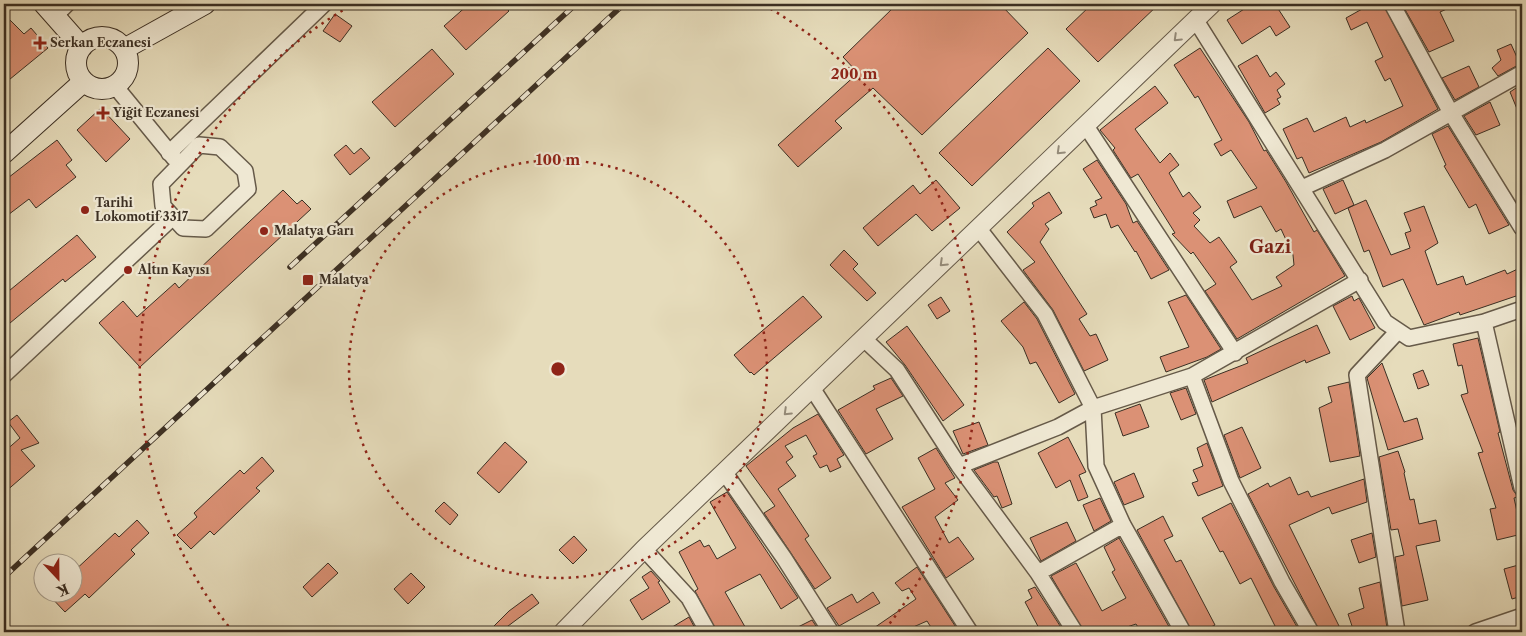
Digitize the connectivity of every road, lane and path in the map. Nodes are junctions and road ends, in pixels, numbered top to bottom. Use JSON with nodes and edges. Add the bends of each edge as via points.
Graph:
{"nodes":[{"id":1,"x":205,"y":4,"type":"edge"},
{"id":2,"x":324,"y":4,"type":"edge"},
{"id":3,"x":1212,"y":4,"type":"edge"},
{"id":4,"x":1392,"y":4,"type":"edge"},
{"id":5,"x":55,"y":8,"type":"edge"},
{"id":6,"x":1195,"y":19,"type":"junction"},
{"id":7,"x":82,"y":47,"type":"junction"},
{"id":8,"x":124,"y":48,"type":"junction"},
{"id":9,"x":1522,"y":73,"type":"edge"},
{"id":10,"x":83,"y":82,"type":"junction"},
{"id":11,"x":116,"y":86,"type":"junction"},
{"id":12,"x":1451,"y":113,"type":"junction"},
{"id":13,"x":1086,"y":126,"type":"junction"},
{"id":14,"x":169,"y":152,"type":"junction"},
{"id":15,"x":4,"y":153,"type":"edge"},
{"id":16,"x":181,"y":164,"type":"junction"},
{"id":17,"x":1302,"y":188,"type":"junction"},
{"id":18,"x":173,"y":217,"type":"junction"},
{"id":19,"x":1522,"y":228,"type":"edge"},
{"id":20,"x":979,"y":229,"type":"junction"},
{"id":21,"x":1360,"y":280,"type":"junction"},
{"id":22,"x":1522,"y":309,"type":"edge"},
{"id":23,"x":1484,"y":322,"type":"junction"},
{"id":24,"x":1398,"y":331,"type":"junction"},
{"id":25,"x":864,"y":339,"type":"junction"},
{"id":26,"x":1235,"y":353,"type":"junction"},
{"id":27,"x":4,"y":375,"type":"edge"},
{"id":28,"x":1192,"y":376,"type":"junction"},
{"id":29,"x":812,"y":388,"type":"junction"},
{"id":30,"x":1093,"y":408,"type":"junction"},
{"id":31,"x":959,"y":466,"type":"junction"},
{"id":32,"x":725,"y":473,"type":"junction"},
{"id":33,"x":1522,"y":488,"type":"edge"},
{"id":34,"x":1124,"y":525,"type":"junction"},
{"id":35,"x":644,"y":550,"type":"junction"},
{"id":36,"x":1038,"y":573,"type":"junction"},
{"id":37,"x":1522,"y":616,"type":"edge"},
{"id":38,"x":569,"y":630,"type":"edge"},
{"id":39,"x":708,"y":632,"type":"edge"},
{"id":40,"x":831,"y":632,"type":"edge"},
{"id":41,"x":970,"y":632,"type":"edge"},
{"id":42,"x":1075,"y":632,"type":"edge"},
{"id":43,"x":1183,"y":632,"type":"edge"},
{"id":44,"x":1311,"y":632,"type":"edge"},
{"id":45,"x":1397,"y":632,"type":"edge"},
{"id":46,"x":1475,"y":632,"type":"edge"}],
"edges":[{"from":1,"to":8,"type":"main road"},
{"from":2,"to":14,"type":"street"},
{"from":3,"to":6,"type":"street"},
{"from":4,"to":12,"type":"street"},
{"from":5,"to":7,"type":"main road"},
{"from":6,"to":13,"type":"street","one_way":true},
{"from":6,"to":17,"type":"street"},
{"from":7,"to":8,"type":"main road","via":[[102,37],[110,38]]},
{"from":7,"to":10,"type":"main road","via":[[76,57],[76,66]]},
{"from":8,"to":11,"type":"main road","via":[[128,65]]},
{"from":9,"to":12,"type":"street"},
{"from":10,"to":11,"type":"main road","via":[[98,89]]},
{"from":10,"to":15,"type":"main road"},
{"from":11,"to":14,"type":"street"},
{"from":12,"to":17,"type":"street","via":[[1386,150]]},
{"from":12,"to":19,"type":"street"},
{"from":13,"to":20,"type":"street","one_way":true},
{"from":13,"to":26,"type":"street"},
{"from":14,"to":16,"type":"street"},
{"from":16,"to":18,"type":"street","via":[[161,184],[163,206]]},
{"from":16,"to":18,"type":"street","via":[[200,145],[220,147],[245,171],[248,189],[206,229],[183,228]]},
{"from":17,"to":21,"type":"street"},
{"from":18,"to":27,"type":"street"},
{"from":20,"to":25,"type":"street","one_way":true},
{"from":20,"to":30,"type":"street","via":[[1045,314]]},
{"from":21,"to":24,"type":"street","via":[[1385,322]]},
{"from":21,"to":26,"type":"street"},
{"from":22,"to":23,"type":"street"},
{"from":23,"to":24,"type":"street","via":[[1409,338]]},
{"from":23,"to":33,"type":"street"},
{"from":24,"to":45,"type":"street","via":[[1357,375]]},
{"from":25,"to":29,"type":"street"},
{"from":25,"to":31,"type":"street","via":[[897,370]]},
{"from":26,"to":28,"type":"street"},
{"from":28,"to":30,"type":"street"},
{"from":28,"to":44,"type":"street","via":[[1230,481]]},
{"from":29,"to":32,"type":"street","one_way":true},
{"from":29,"to":41,"type":"street"},
{"from":30,"to":31,"type":"street","via":[[1058,426]]},
{"from":30,"to":34,"type":"street","via":[[1096,466]]},
{"from":31,"to":36,"type":"street"},
{"from":32,"to":35,"type":"street"},
{"from":32,"to":40,"type":"street"},
{"from":34,"to":36,"type":"street"},
{"from":34,"to":43,"type":"street"},
{"from":35,"to":38,"type":"street"},
{"from":35,"to":39,"type":"street","via":[[688,598]]},
{"from":36,"to":42,"type":"street"},
{"from":37,"to":46,"type":"street"}]}
